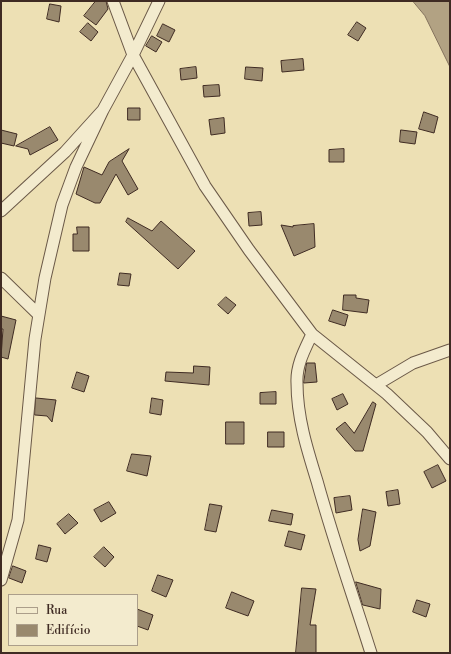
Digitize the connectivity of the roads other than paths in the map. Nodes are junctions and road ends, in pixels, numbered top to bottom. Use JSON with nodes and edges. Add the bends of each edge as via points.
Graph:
{"nodes":[{"id":1,"x":113,"y":1,"type":"edge"},
{"id":2,"x":159,"y":1,"type":"edge"},
{"id":3,"x":133,"y":55,"type":"junction"},
{"id":4,"x":103,"y":110,"type":"junction"},
{"id":5,"x":1,"y":211,"type":"edge"},
{"id":6,"x":1,"y":278,"type":"edge"},
{"id":7,"x":38,"y":314,"type":"junction"},
{"id":8,"x":312,"y":334,"type":"junction"},
{"id":9,"x":450,"y":350,"type":"edge"},
{"id":10,"x":376,"y":385,"type":"junction"},
{"id":11,"x":450,"y":459,"type":"edge"},
{"id":12,"x":1,"y":580,"type":"edge"},
{"id":13,"x":371,"y":653,"type":"edge"}],
"edges":[{"from":1,"to":3,"type":"street"},
{"from":2,"to":3,"type":"street"},
{"from":3,"to":4,"type":"street"},
{"from":3,"to":8,"type":"street","via":[[205,186]]},
{"from":4,"to":5,"type":"street","via":[[65,152]]},
{"from":4,"to":7,"type":"street","via":[[76,167],[62,205]]},
{"from":6,"to":7,"type":"street"},
{"from":7,"to":12,"type":"street","via":[[18,520]]},
{"from":8,"to":10,"type":"street"},
{"from":8,"to":13,"type":"street","via":[[299,362],[296,381],[298,407],[322,500]]},
{"from":9,"to":10,"type":"street","via":[[413,363]]},
{"from":10,"to":11,"type":"street","via":[[427,432]]}]}
